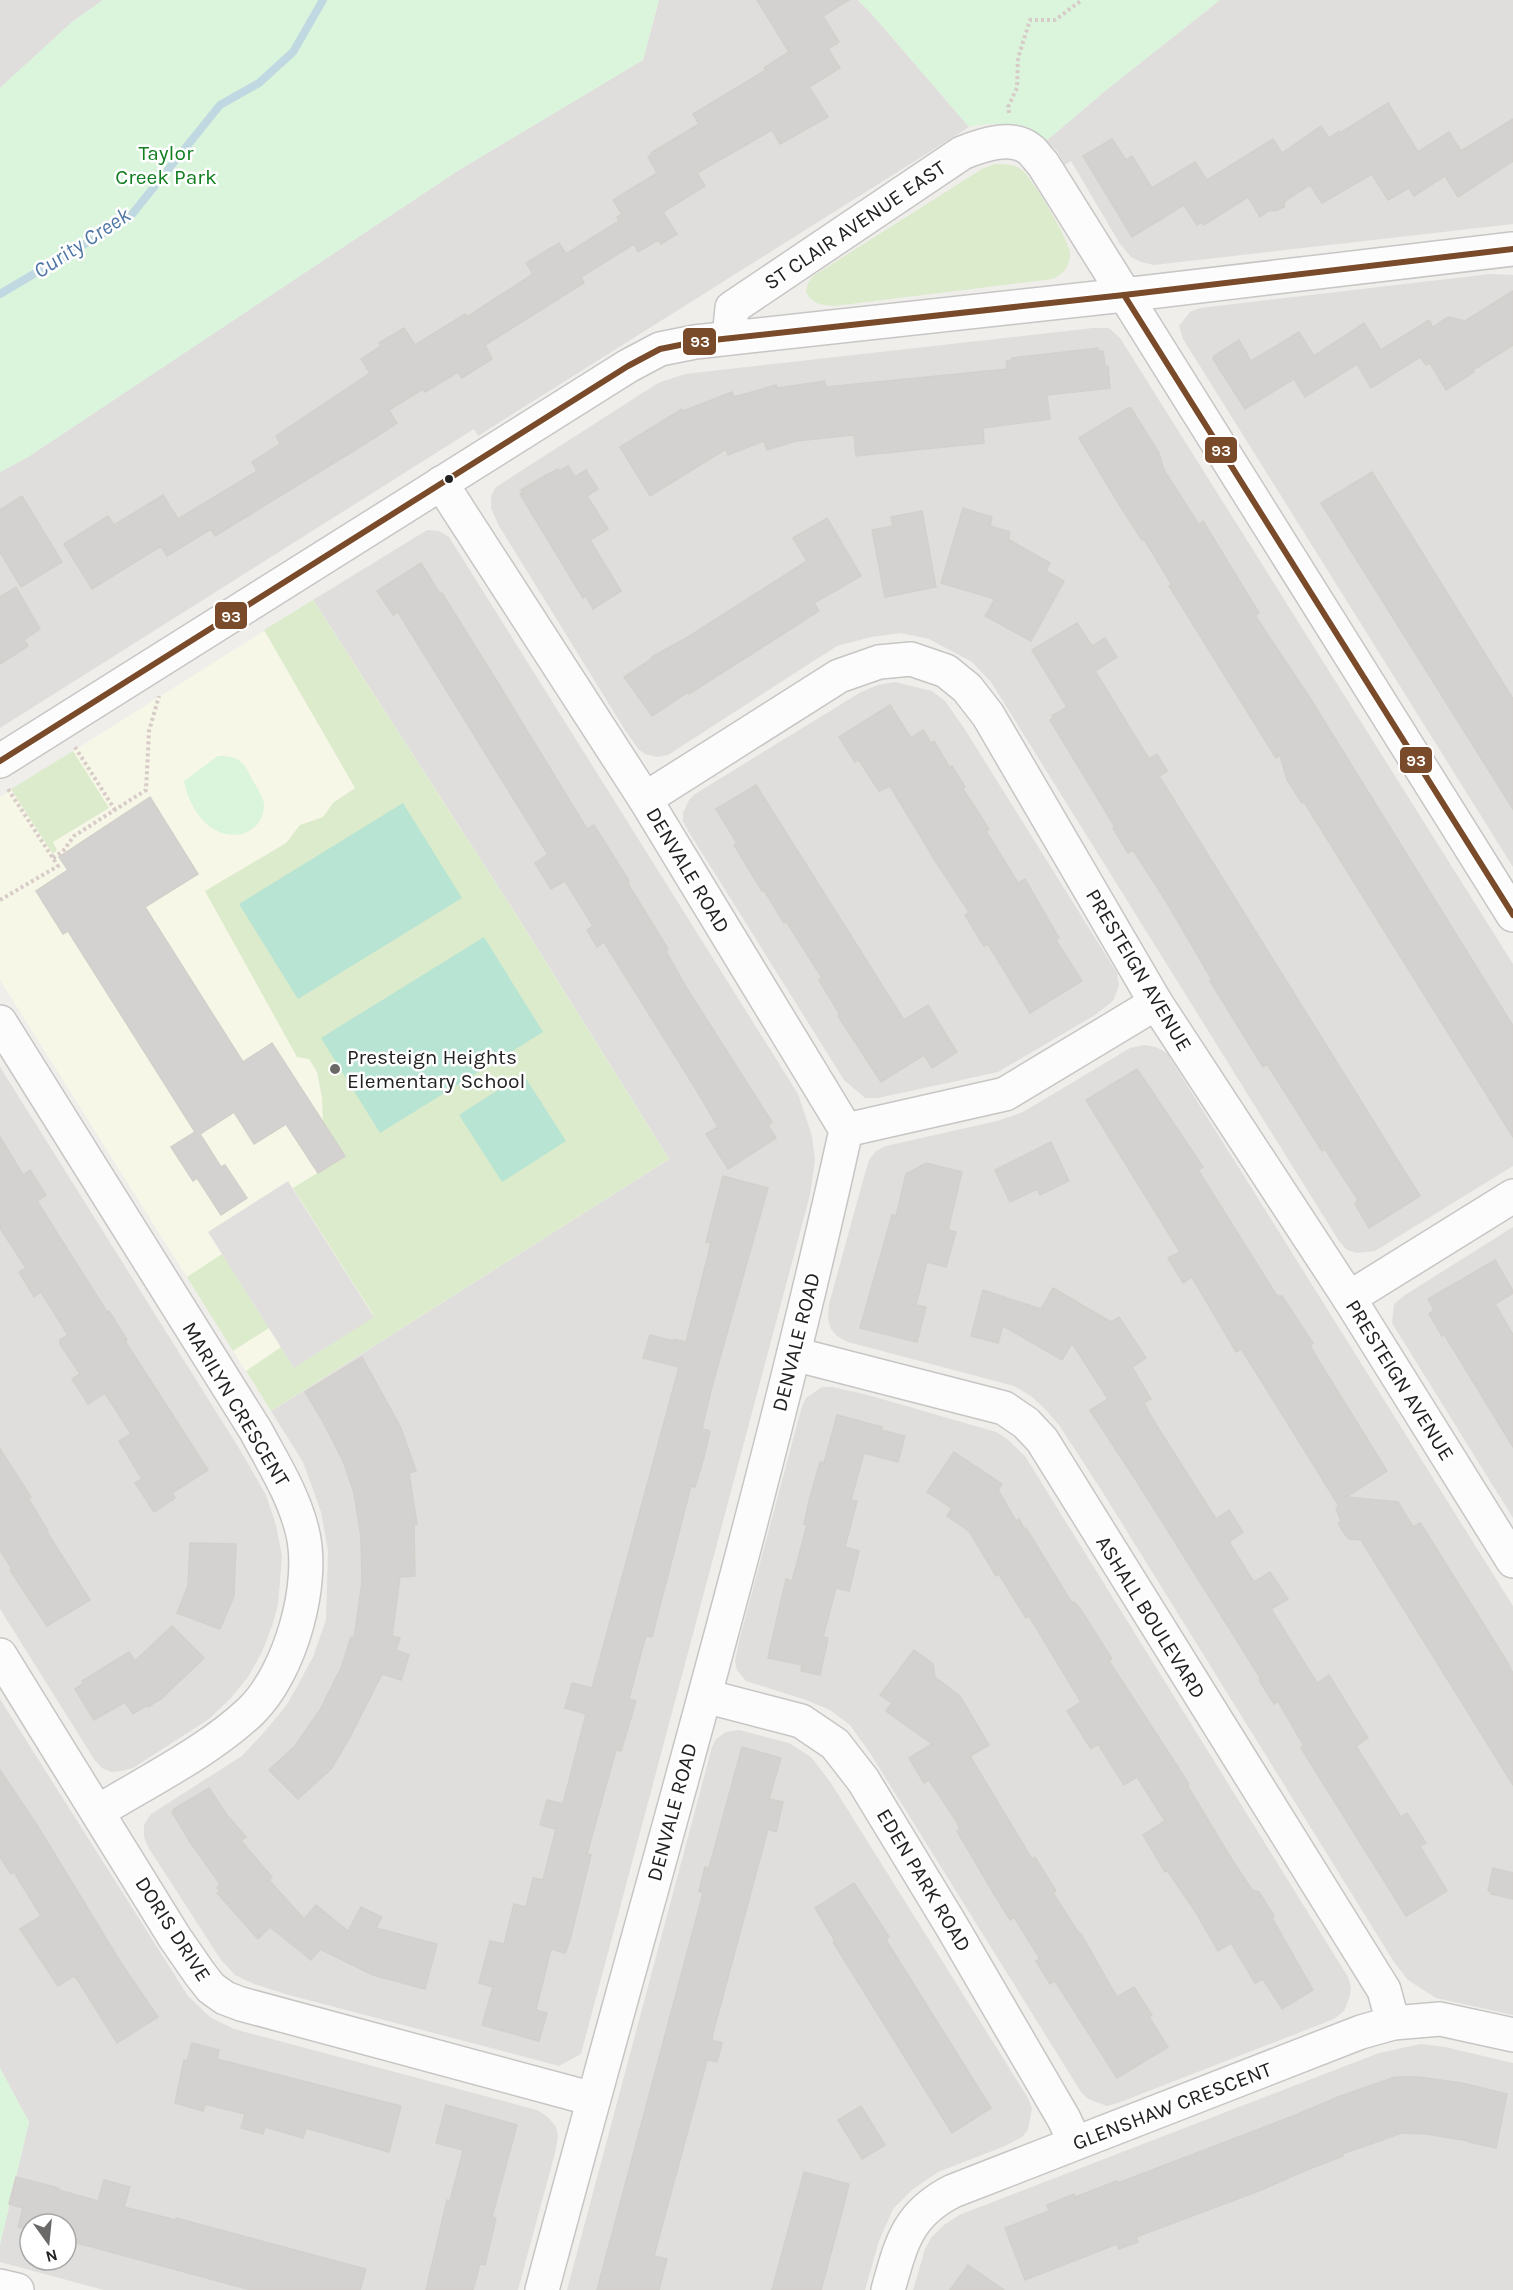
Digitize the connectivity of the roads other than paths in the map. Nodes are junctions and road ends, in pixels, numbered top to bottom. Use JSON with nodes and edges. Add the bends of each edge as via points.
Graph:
{"nodes":[{"id":1,"x":1513,"y":249,"type":"edge"},
{"id":2,"x":1124,"y":296,"type":"junction"},
{"id":3,"x":729,"y":338,"type":"junction"},
{"id":4,"x":441,"y":483,"type":"junction"},
{"id":5,"x":4,"y":775,"type":"edge"},
{"id":6,"x":645,"y":800,"type":"junction"},
{"id":7,"x":1513,"y":915,"type":"edge"},
{"id":8,"x":1156,"y":1003,"type":"junction"},
{"id":9,"x":0,"y":1022,"type":"edge"},
{"id":10,"x":846,"y":1130,"type":"junction"},
{"id":11,"x":1513,"y":1196,"type":"edge"},
{"id":12,"x":1349,"y":1298,"type":"junction"},
{"id":13,"x":794,"y":1354,"type":"junction"},
{"id":14,"x":1513,"y":1561,"type":"edge"},
{"id":15,"x":0,"y":1655,"type":"edge"},
{"id":16,"x":705,"y":1696,"type":"junction"},
{"id":17,"x":99,"y":1811,"type":"junction"},
{"id":18,"x":1393,"y":2023,"type":"junction"},
{"id":19,"x":1513,"y":2035,"type":"edge"},
{"id":20,"x":593,"y":2099,"type":"junction"},
{"id":21,"x":1075,"y":2143,"type":"junction"},
{"id":22,"x":0,"y":2286,"type":"edge"},
{"id":23,"x":17,"y":2290,"type":"edge"},
{"id":24,"x":542,"y":2290,"type":"edge"},
{"id":25,"x":888,"y":2290,"type":"edge"}],
"edges":[{"from":1,"to":2,"type":"street"},
{"from":2,"to":3,"type":"street"},
{"from":2,"to":3,"type":"street","name":"ST CLAIR AVENUE EAST","via":[[1043,164],[1029,148],[1009,142],[987,144],[962,153],[732,308]]},
{"from":2,"to":7,"type":"street"},
{"from":3,"to":4,"type":"street","via":[[660,349],[646,356]]},
{"from":4,"to":5,"type":"street"},
{"from":4,"to":6,"type":"street","name":"DENVALE ROAD"},
{"from":6,"to":8,"type":"street","name":"PRESTEIGN AVENUE","via":[[839,676],[879,662],[911,659],[946,671],[967,688],[988,715]]},
{"from":6,"to":10,"type":"street","name":"DENVALE ROAD"},
{"from":8,"to":10,"type":"street","via":[[1005,1094]]},
{"from":8,"to":12,"type":"street","name":"PRESTEIGN AVENUE"},
{"from":9,"to":17,"type":"street","name":"MARILYN CRESCENT","via":[[256,1431],[292,1499],[303,1532],[306,1564],[298,1622],[280,1672],[252,1710],[217,1739]]},
{"from":10,"to":13,"type":"street","name":"DENVALE ROAD"},
{"from":11,"to":12,"type":"street"},
{"from":12,"to":14,"type":"street","name":"PRESTEIGN AVENUE"},
{"from":13,"to":16,"type":"street","name":"DENVALE ROAD"},
{"from":13,"to":18,"type":"street","name":"ASHALL BOULEVARD","via":[[1004,1408],[1042,1440],[1384,1990]]},
{"from":15,"to":17,"type":"street","name":"DORIS DRIVE"},
{"from":16,"to":20,"type":"street","name":"DENVALE ROAD"},
{"from":16,"to":21,"type":"street","name":"EDEN PARK ROAD","via":[[801,1721],[835,1744],[863,1780],[951,1925]]},
{"from":17,"to":20,"type":"street","name":"DORIS DRIVE","via":[[182,1947],[211,1988],[225,1998]]},
{"from":18,"to":19,"type":"street","name":"GLENSHAW CRESCENT","via":[[1440,2019]]},
{"from":18,"to":21,"type":"street","name":"GLENSHAW CRESCENT"},
{"from":20,"to":24,"type":"street","name":"DENVALE ROAD"},
{"from":21,"to":25,"type":"street","name":"GLENSHAW CRESCENT","via":[[953,2191],[926,2207],[904,2238]]},
{"from":22,"to":23,"type":"street"}]}
